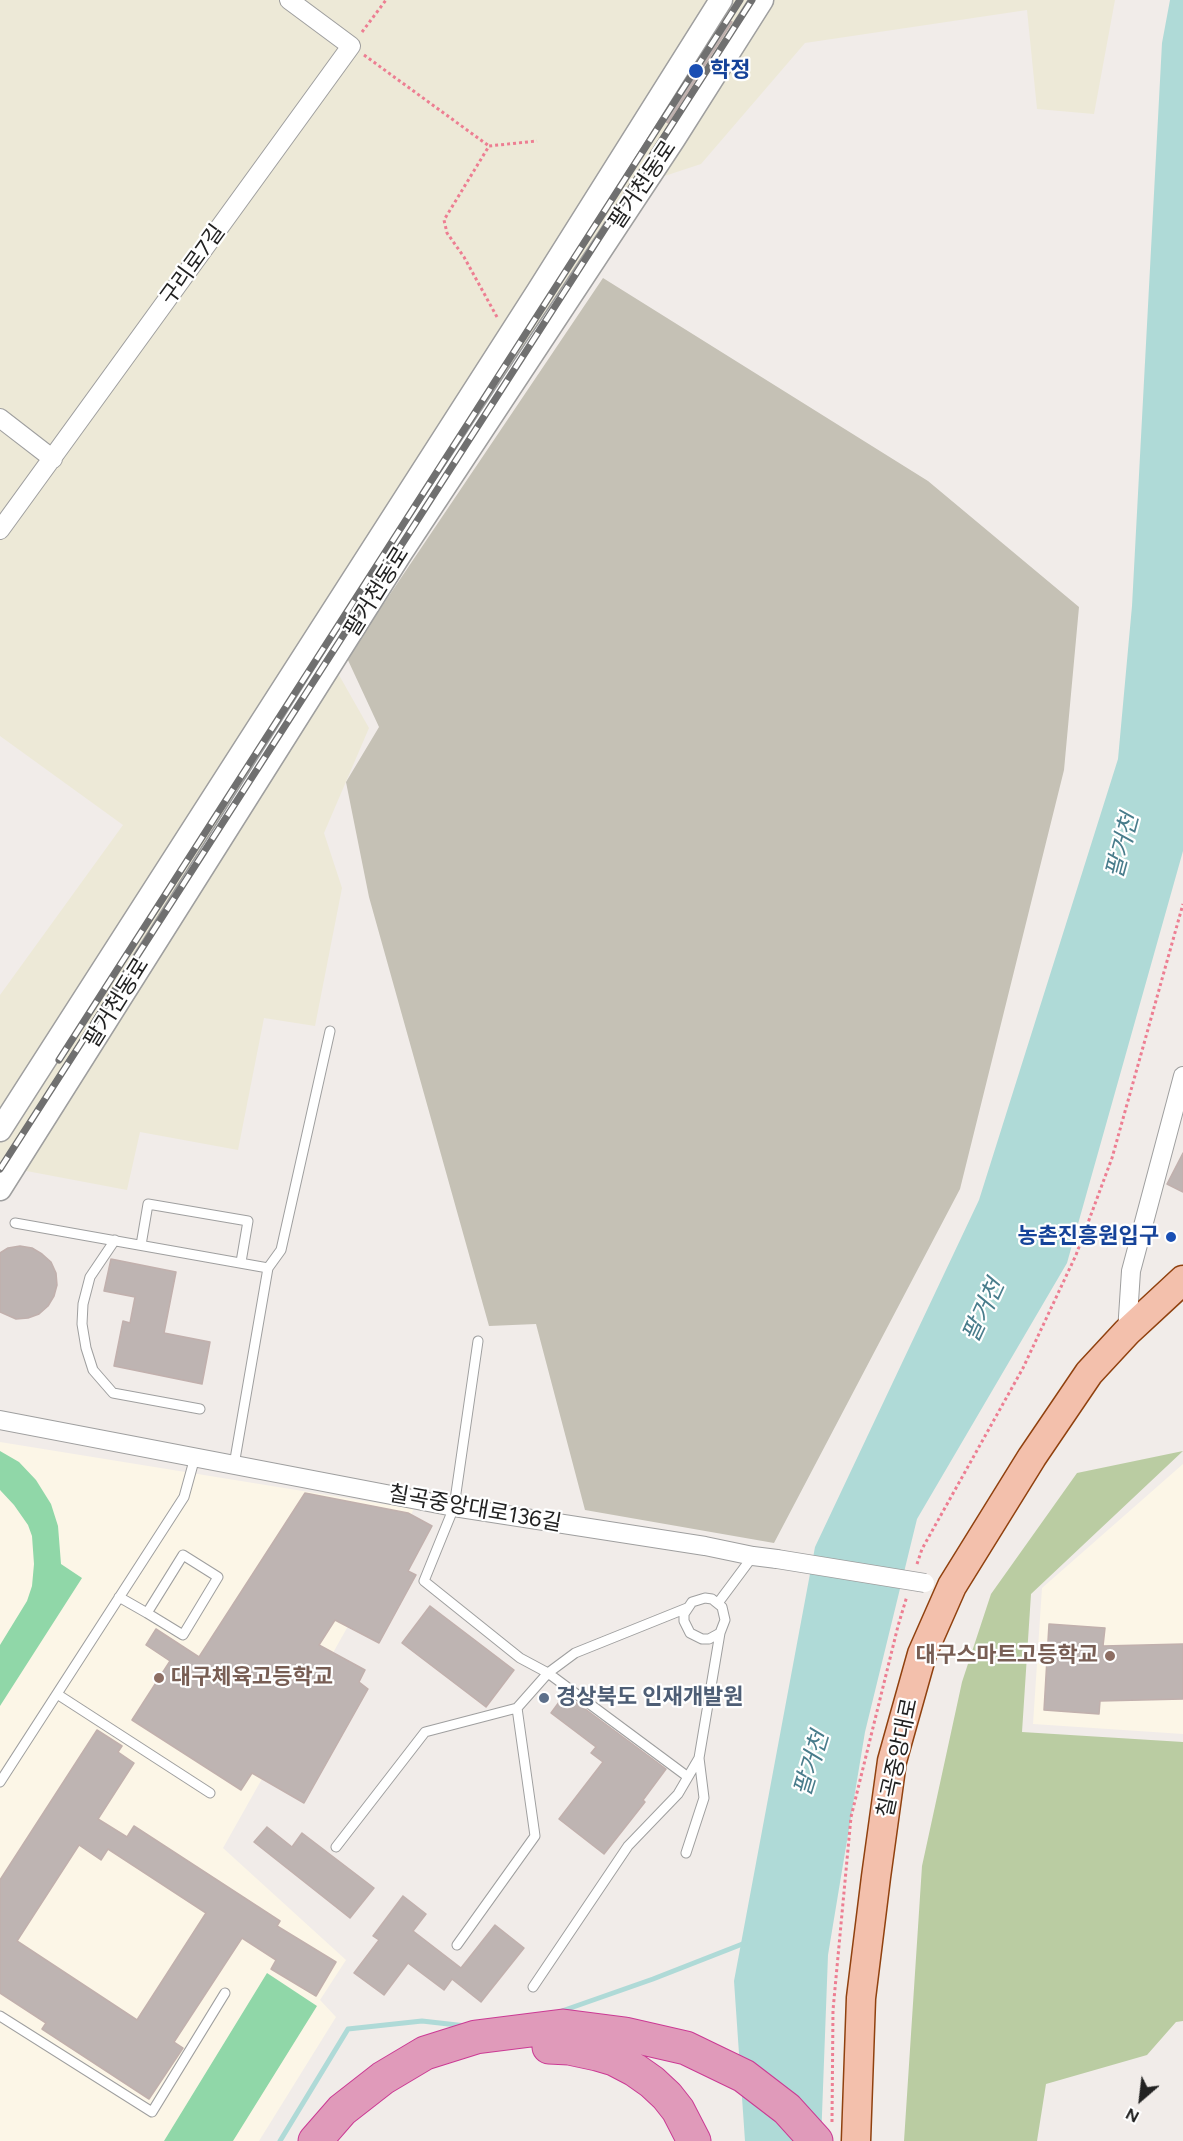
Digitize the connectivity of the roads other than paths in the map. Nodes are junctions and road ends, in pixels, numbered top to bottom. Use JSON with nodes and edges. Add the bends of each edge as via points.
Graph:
{"nodes":[{"id":1,"x":289,"y":0,"type":"edge"},
{"id":2,"x":721,"y":0,"type":"edge"},
{"id":3,"x":762,"y":0,"type":"edge"},
{"id":4,"x":0,"y":418,"type":"edge"},
{"id":5,"x":53,"y":459,"type":"junction"},
{"id":6,"x":0,"y":530,"type":"edge"},
{"id":7,"x":330,"y":1031,"type":"dead end"},
{"id":8,"x":1183,"y":1076,"type":"edge"},
{"id":9,"x":0,"y":1130,"type":"edge"},
{"id":10,"x":0,"y":1189,"type":"edge"},
{"id":11,"x":15,"y":1223,"type":"dead end"},
{"id":12,"x":116,"y":1240,"type":"junction"},
{"id":13,"x":141,"y":1245,"type":"junction"},
{"id":14,"x":241,"y":1262,"type":"junction"},
{"id":15,"x":268,"y":1268,"type":"junction"},
{"id":16,"x":1183,"y":1280,"type":"edge"},
{"id":17,"x":1127,"y":1332,"type":"junction"},
{"id":18,"x":478,"y":1341,"type":"dead end"},
{"id":19,"x":200,"y":1409,"type":"dead end"},
{"id":20,"x":0,"y":1420,"type":"edge"},
{"id":21,"x":195,"y":1457,"type":"junction"},
{"id":22,"x":234,"y":1465,"type":"junction"},
{"id":23,"x":454,"y":1507,"type":"junction"},
{"id":24,"x":753,"y":1556,"type":"junction"},
{"id":25,"x":939,"y":1584,"type":"junction"},
{"id":26,"x":119,"y":1596,"type":"junction"},
{"id":27,"x":718,"y":1603,"type":"junction"},
{"id":28,"x":687,"y":1608,"type":"junction"},
{"id":29,"x":147,"y":1613,"type":"junction"},
{"id":30,"x":720,"y":1633,"type":"junction"},
{"id":31,"x":548,"y":1673,"type":"junction"},
{"id":32,"x":57,"y":1694,"type":"junction"},
{"id":33,"x":517,"y":1708,"type":"junction"},
{"id":34,"x":699,"y":1758,"type":"junction"},
{"id":35,"x":688,"y":1777,"type":"junction"},
{"id":36,"x":0,"y":1782,"type":"edge"},
{"id":37,"x":210,"y":1793,"type":"dead end"},
{"id":38,"x":336,"y":1847,"type":"dead end"},
{"id":39,"x":686,"y":1854,"type":"dead end"},
{"id":40,"x":457,"y":1946,"type":"dead end"},
{"id":41,"x":533,"y":1987,"type":"dead end"},
{"id":42,"x":225,"y":1993,"type":"dead end"},
{"id":43,"x":0,"y":2016,"type":"edge"},
{"id":44,"x":315,"y":2141,"type":"edge"},
{"id":45,"x":333,"y":2141,"type":"edge"},
{"id":46,"x":694,"y":2141,"type":"edge"},
{"id":47,"x":816,"y":2141,"type":"edge"},
{"id":48,"x":856,"y":2141,"type":"edge"}],
"edges":[{"from":1,"to":5,"type":"street","name":"구리로7길","via":[[351,46]]},
{"from":2,"to":9,"type":"street","name":"팔거천동로"},
{"from":3,"to":10,"type":"street","name":"팔거천동로","via":[[394,563]]},
{"from":4,"to":5,"type":"street"},
{"from":5,"to":6,"type":"street","name":"구리로7길"},
{"from":7,"to":15,"type":"lane","via":[[280,1250]]},
{"from":8,"to":17,"type":"street","via":[[1131,1271]]},
{"from":11,"to":12,"type":"lane"},
{"from":12,"to":13,"type":"lane"},
{"from":12,"to":19,"type":"lane","via":[[90,1277],[83,1304],[82,1324],[93,1370],[114,1393]]},
{"from":13,"to":14,"type":"lane"},
{"from":13,"to":14,"type":"lane","via":[[148,1204],[248,1221]]},
{"from":14,"to":15,"type":"lane"},
{"from":15,"to":22,"type":"lane"},
{"from":16,"to":17,"type":"main road","name":"칠곡중앙대로"},
{"from":17,"to":25,"type":"main road","name":"칠곡중앙대로","via":[[1089,1373]]},
{"from":18,"to":23,"type":"lane"},
{"from":20,"to":21,"type":"street","name":"칠곡중앙대로136길"},
{"from":21,"to":22,"type":"street","name":"칠곡중앙대로136길"},
{"from":21,"to":26,"type":"lane","via":[[184,1497]]},
{"from":22,"to":23,"type":"street","name":"칠곡중앙대로136길"},
{"from":23,"to":24,"type":"street","name":"칠곡중앙대로136길"},
{"from":23,"to":31,"type":"lane","via":[[424,1581],[520,1658]]},
{"from":24,"to":25,"type":"street","name":"칠곡중앙대로136길","bridge":true},
{"from":24,"to":27,"type":"lane"},
{"from":25,"to":48,"type":"main road","name":"칠곡중앙대로","via":[[892,1761],[861,1998]]},
{"from":26,"to":29,"type":"lane"},
{"from":26,"to":32,"type":"lane"},
{"from":27,"to":28,"type":"lane","via":[[705,1598]]},
{"from":27,"to":30,"type":"lane","via":[[725,1614]]},
{"from":28,"to":30,"type":"lane","via":[[684,1621],[690,1633],[702,1639]]},
{"from":28,"to":31,"type":"lane","via":[[575,1653]]},
{"from":29,"to":29,"type":"lane","via":[[183,1635],[218,1577],[183,1555]]},
{"from":30,"to":34,"type":"lane"},
{"from":31,"to":33,"type":"lane"},
{"from":31,"to":35,"type":"lane"},
{"from":32,"to":36,"type":"lane"},
{"from":32,"to":37,"type":"lane"},
{"from":33,"to":38,"type":"lane","via":[[425,1732]]},
{"from":33,"to":40,"type":"lane","via":[[535,1836]]},
{"from":34,"to":35,"type":"lane"},
{"from":34,"to":39,"type":"lane","via":[[704,1798]]},
{"from":35,"to":41,"type":"lane","via":[[678,1794],[628,1846]]},
{"from":42,"to":43,"type":"lane","via":[[152,2112]]},
{"from":44,"to":47,"type":"highway","via":[[342,2110],[424,2053],[476,2037],[563,2026],[686,2048],[744,2076],[787,2109]]},
{"from":45,"to":46,"type":"highway","via":[[406,2085],[464,2061],[534,2047],[569,2048],[635,2070],[672,2103]]}]}
